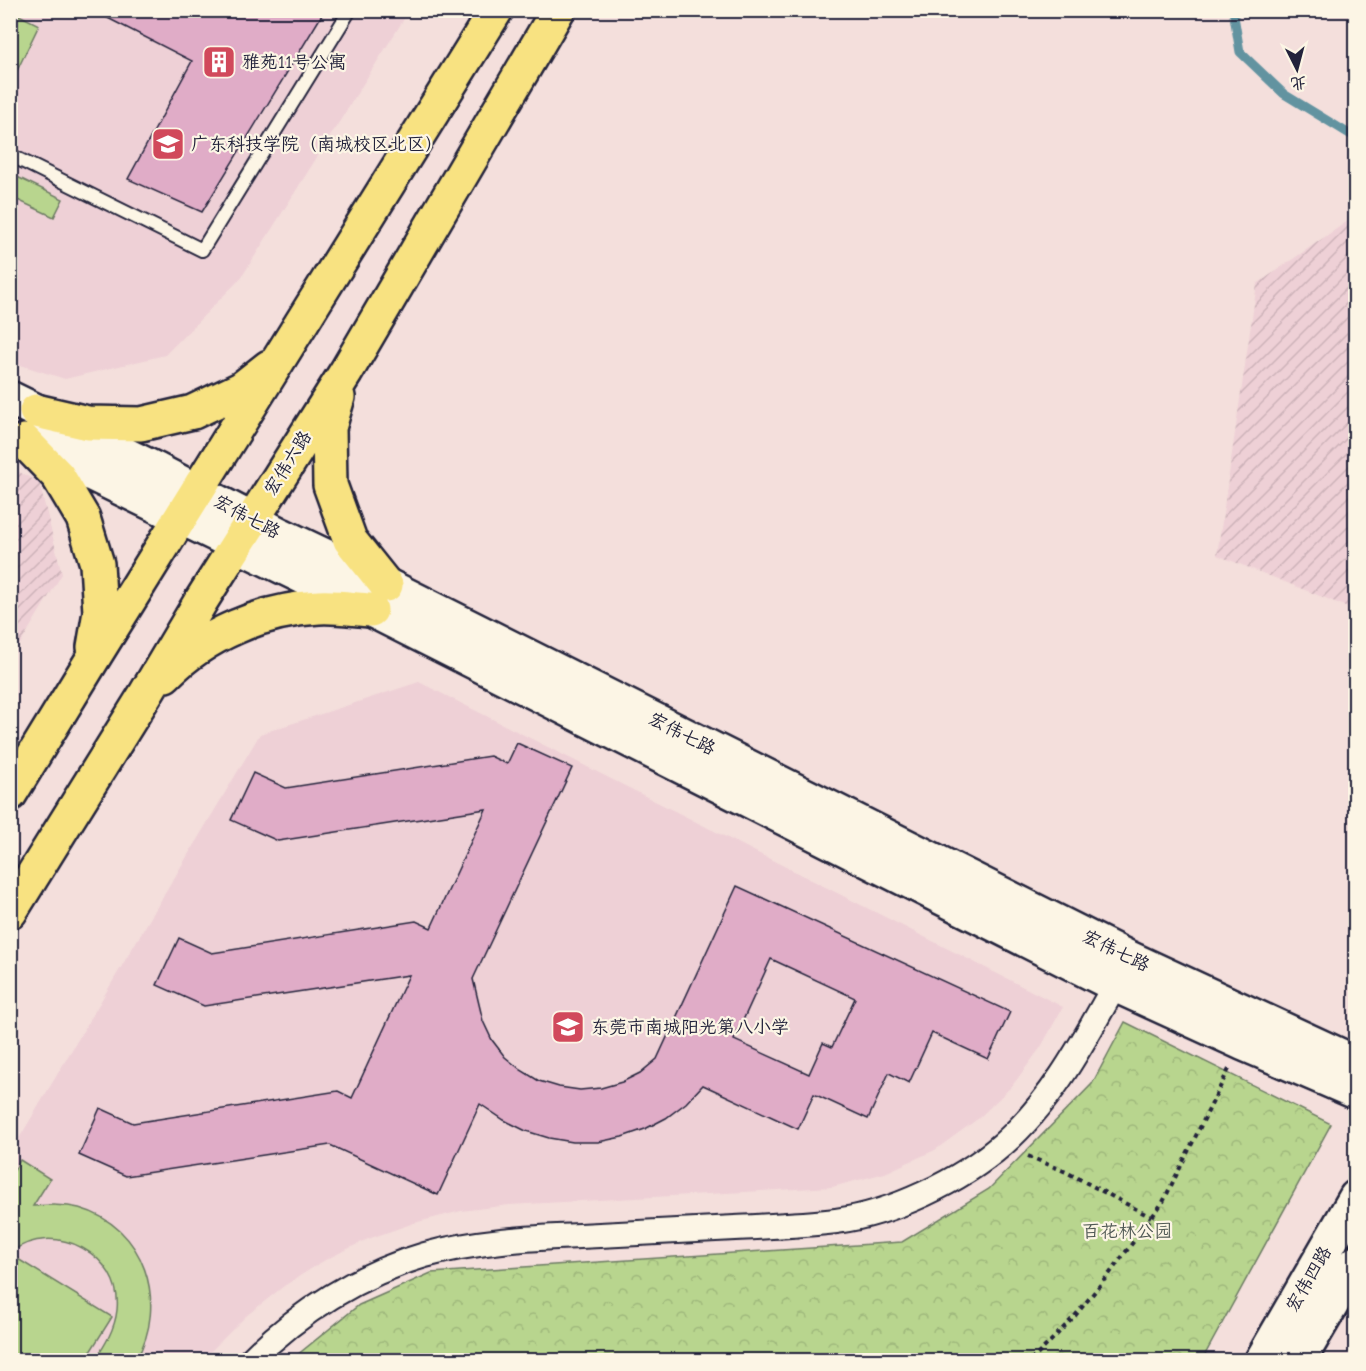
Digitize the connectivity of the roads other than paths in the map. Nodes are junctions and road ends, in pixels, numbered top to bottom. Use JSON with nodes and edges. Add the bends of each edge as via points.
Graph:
{"nodes":[{"id":1,"x":350,"y":10,"type":"edge"},
{"id":2,"x":496,"y":10,"type":"edge"},
{"id":3,"x":558,"y":10,"type":"edge"},
{"id":4,"x":10,"y":155,"type":"edge"},
{"id":5,"x":282,"y":356,"type":"junction"},
{"id":6,"x":345,"y":372,"type":"junction"},
{"id":7,"x":23,"y":404,"type":"edge"},
{"id":8,"x":17,"y":438,"type":"edge"},
{"id":9,"x":190,"y":505,"type":"junction"},
{"id":10,"x":244,"y":532,"type":"junction"},
{"id":11,"x":378,"y":598,"type":"junction"},
{"id":12,"x":92,"y":660,"type":"junction"},
{"id":13,"x":145,"y":695,"type":"junction"},
{"id":14,"x":10,"y":794,"type":"edge"},
{"id":15,"x":10,"y":912,"type":"edge"},
{"id":16,"x":1115,"y":985,"type":"junction"},
{"id":17,"x":1356,"y":1063,"type":"edge"},
{"id":18,"x":1356,"y":1092,"type":"edge"},
{"id":19,"x":1356,"y":1197,"type":"edge"},
{"id":20,"x":1356,"y":1263,"type":"edge"},
{"id":21,"x":251,"y":1360,"type":"edge"},
{"id":22,"x":1262,"y":1360,"type":"edge"},
{"id":23,"x":1299,"y":1360,"type":"edge"}],
"edges":[{"from":1,"to":4,"type":"lane","via":[[202,250]]},
{"from":2,"to":5,"type":"main road"},
{"from":3,"to":6,"type":"main road","name":"宏伟六路"},
{"from":5,"to":7,"type":"main road","via":[[231,394],[193,412],[141,424],[88,423]]},
{"from":5,"to":9,"type":"main road"},
{"from":6,"to":10,"type":"main road","name":"宏伟六路"},
{"from":6,"to":11,"type":"main road","via":[[329,428],[330,485],[350,540]]},
{"from":7,"to":9,"type":"street","name":"宏伟七路"},
{"from":8,"to":9,"type":"street","name":"宏伟七路"},
{"from":8,"to":12,"type":"main road","via":[[58,476],[83,518],[97,564],[100,612]]},
{"from":9,"to":10,"type":"street","name":"宏伟七路"},
{"from":9,"to":12,"type":"main road"},
{"from":10,"to":11,"type":"street","name":"宏伟七路"},
{"from":10,"to":13,"type":"main road","name":"宏伟六路"},
{"from":11,"to":13,"type":"main road","via":[[270,614],[223,632],[180,659]]},
{"from":11,"to":16,"type":"street","name":"宏伟七路"},
{"from":11,"to":17,"type":"street","name":"宏伟七路"},
{"from":12,"to":14,"type":"main road"},
{"from":13,"to":15,"type":"main road","name":"宏伟六路"},
{"from":16,"to":18,"type":"street","name":"宏伟七路"},
{"from":16,"to":21,"type":"street","via":[[1070,1066],[1039,1108],[1002,1145],[952,1180],[897,1206],[838,1221],[512,1239],[424,1255],[342,1290],[304,1314]]},
{"from":19,"to":22,"type":"street","name":"宏伟四路"},
{"from":20,"to":23,"type":"street","name":"宏伟四路"}]}
